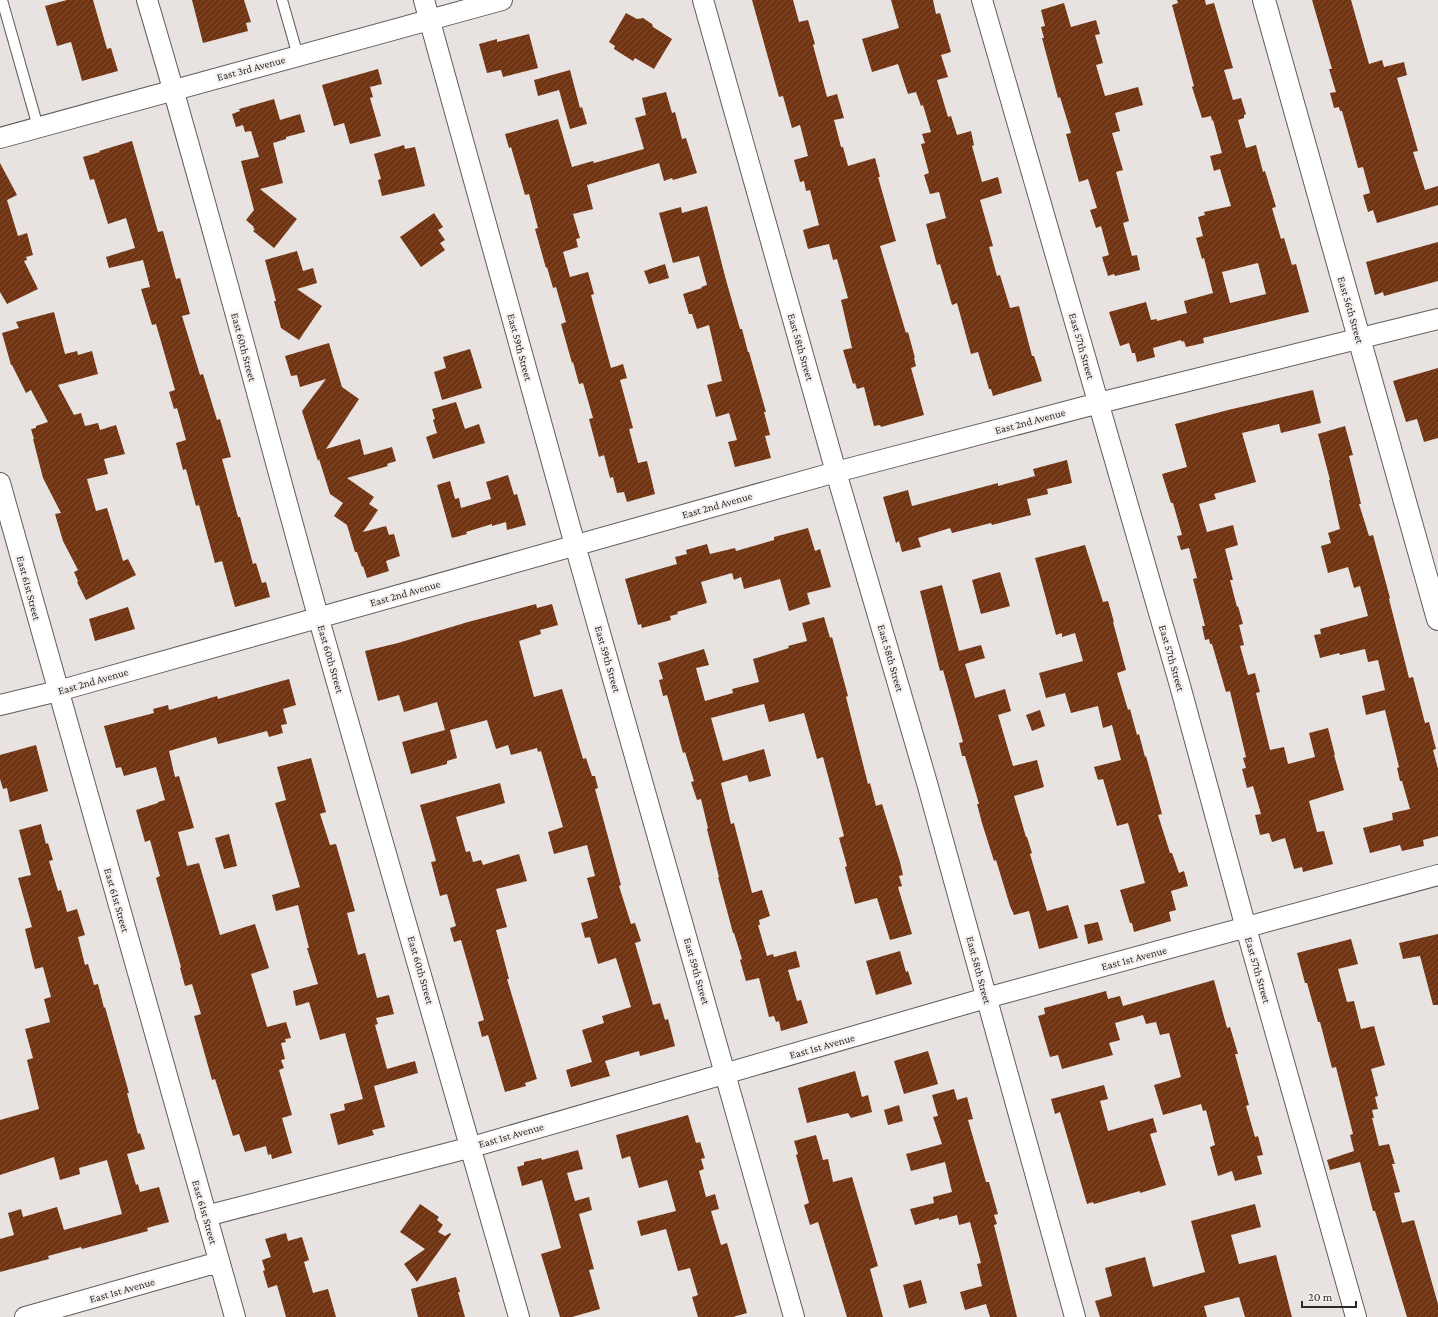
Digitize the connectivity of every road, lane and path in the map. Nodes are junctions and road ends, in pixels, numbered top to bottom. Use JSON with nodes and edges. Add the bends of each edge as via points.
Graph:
{"nodes":[{"id":1,"x":2,"y":0,"type":"edge"},
{"id":2,"x":147,"y":0,"type":"edge"},
{"id":3,"x":282,"y":0,"type":"edge"},
{"id":4,"x":424,"y":0,"type":"edge"},
{"id":5,"x":502,"y":0,"type":"edge"},
{"id":6,"x":704,"y":0,"type":"edge"},
{"id":7,"x":982,"y":0,"type":"edge"},
{"id":8,"x":1264,"y":0,"type":"edge"},
{"id":9,"x":430,"y":20,"type":"junction"},
{"id":10,"x":298,"y":56,"type":"junction"},
{"id":11,"x":174,"y":89,"type":"junction"},
{"id":12,"x":38,"y":127,"type":"junction"},
{"id":13,"x":0,"y":138,"type":"edge"},
{"id":14,"x":1438,"y":319,"type":"edge"},
{"id":15,"x":1359,"y":339,"type":"junction"},
{"id":16,"x":1098,"y":403,"type":"junction"},
{"id":17,"x":836,"y":472,"type":"junction"},
{"id":18,"x":0,"y":483,"type":"edge"},
{"id":19,"x":575,"y":545,"type":"junction"},
{"id":20,"x":319,"y":617,"type":"junction"},
{"id":21,"x":1438,"y":619,"type":"edge"},
{"id":22,"x":58,"y":691,"type":"junction"},
{"id":23,"x":0,"y":705,"type":"edge"},
{"id":24,"x":1438,"y":875,"type":"edge"},
{"id":25,"x":1246,"y":928,"type":"junction"},
{"id":26,"x":986,"y":998,"type":"junction"},
{"id":27,"x":726,"y":1074,"type":"junction"},
{"id":28,"x":472,"y":1147,"type":"junction"},
{"id":29,"x":206,"y":1216,"type":"junction"},
{"id":30,"x":219,"y":1262,"type":"junction"},
{"id":31,"x":25,"y":1317,"type":"edge"},
{"id":32,"x":235,"y":1317,"type":"edge"},
{"id":33,"x":519,"y":1317,"type":"edge"},
{"id":34,"x":794,"y":1317,"type":"edge"},
{"id":35,"x":1075,"y":1317,"type":"edge"},
{"id":36,"x":1356,"y":1317,"type":"edge"}],
"edges":[{"from":1,"to":12,"type":"lane"},
{"from":2,"to":11,"type":"street","name":"East 60th Street"},
{"from":3,"to":10,"type":"lane"},
{"from":4,"to":9,"type":"street","name":"East 59th Street"},
{"from":5,"to":9,"type":"street","name":"East 3rd Avenue"},
{"from":6,"to":17,"type":"street","name":"East 58th Street"},
{"from":7,"to":16,"type":"street","name":"East 57th Street"},
{"from":8,"to":15,"type":"street","name":"East 56th Street"},
{"from":9,"to":10,"type":"street","name":"East 3rd Avenue"},
{"from":9,"to":19,"type":"street","name":"East 59th Street"},
{"from":10,"to":11,"type":"street","name":"East 3rd Avenue"},
{"from":11,"to":12,"type":"street","name":"East 3rd Avenue"},
{"from":11,"to":20,"type":"street","name":"East 60th Street"},
{"from":12,"to":13,"type":"street","name":"East 3rd Avenue"},
{"from":14,"to":15,"type":"street","name":"East 2nd Avenue"},
{"from":15,"to":16,"type":"street","name":"East 2nd Avenue"},
{"from":15,"to":21,"type":"street","name":"East 56th Street"},
{"from":16,"to":17,"type":"street","name":"East 2nd Avenue"},
{"from":16,"to":25,"type":"street","name":"East 57th Street","via":[[1179,682]]},
{"from":17,"to":19,"type":"street","name":"East 2nd Avenue"},
{"from":17,"to":26,"type":"street","name":"East 58th Street","via":[[927,783]]},
{"from":18,"to":22,"type":"street","name":"East 61st Street"},
{"from":19,"to":20,"type":"street","name":"East 2nd Avenue"},
{"from":19,"to":27,"type":"street","name":"East 59th Street"},
{"from":20,"to":22,"type":"street","name":"East 2nd Avenue"},
{"from":20,"to":28,"type":"street","name":"East 60th Street"},
{"from":22,"to":23,"type":"street","name":"East 2nd Avenue"},
{"from":22,"to":29,"type":"street","name":"East 61st Street"},
{"from":24,"to":25,"type":"street","name":"East 1st Avenue"},
{"from":25,"to":26,"type":"street","name":"East 1st Avenue"},
{"from":25,"to":36,"type":"street","name":"East 57th Street"},
{"from":26,"to":27,"type":"street","name":"East 1st Avenue"},
{"from":26,"to":35,"type":"street","name":"East 58th Street"},
{"from":27,"to":28,"type":"street","name":"East 1st Avenue"},
{"from":27,"to":34,"type":"street","name":"East 59th Street"},
{"from":28,"to":29,"type":"street","name":"East 1st Avenue"},
{"from":28,"to":33,"type":"street","name":"East 60th Street"},
{"from":29,"to":30,"type":"street","name":"East 61st Street"},
{"from":30,"to":31,"type":"street","name":"East 1st Avenue"},
{"from":30,"to":32,"type":"street","name":"East 61st Street"}]}
